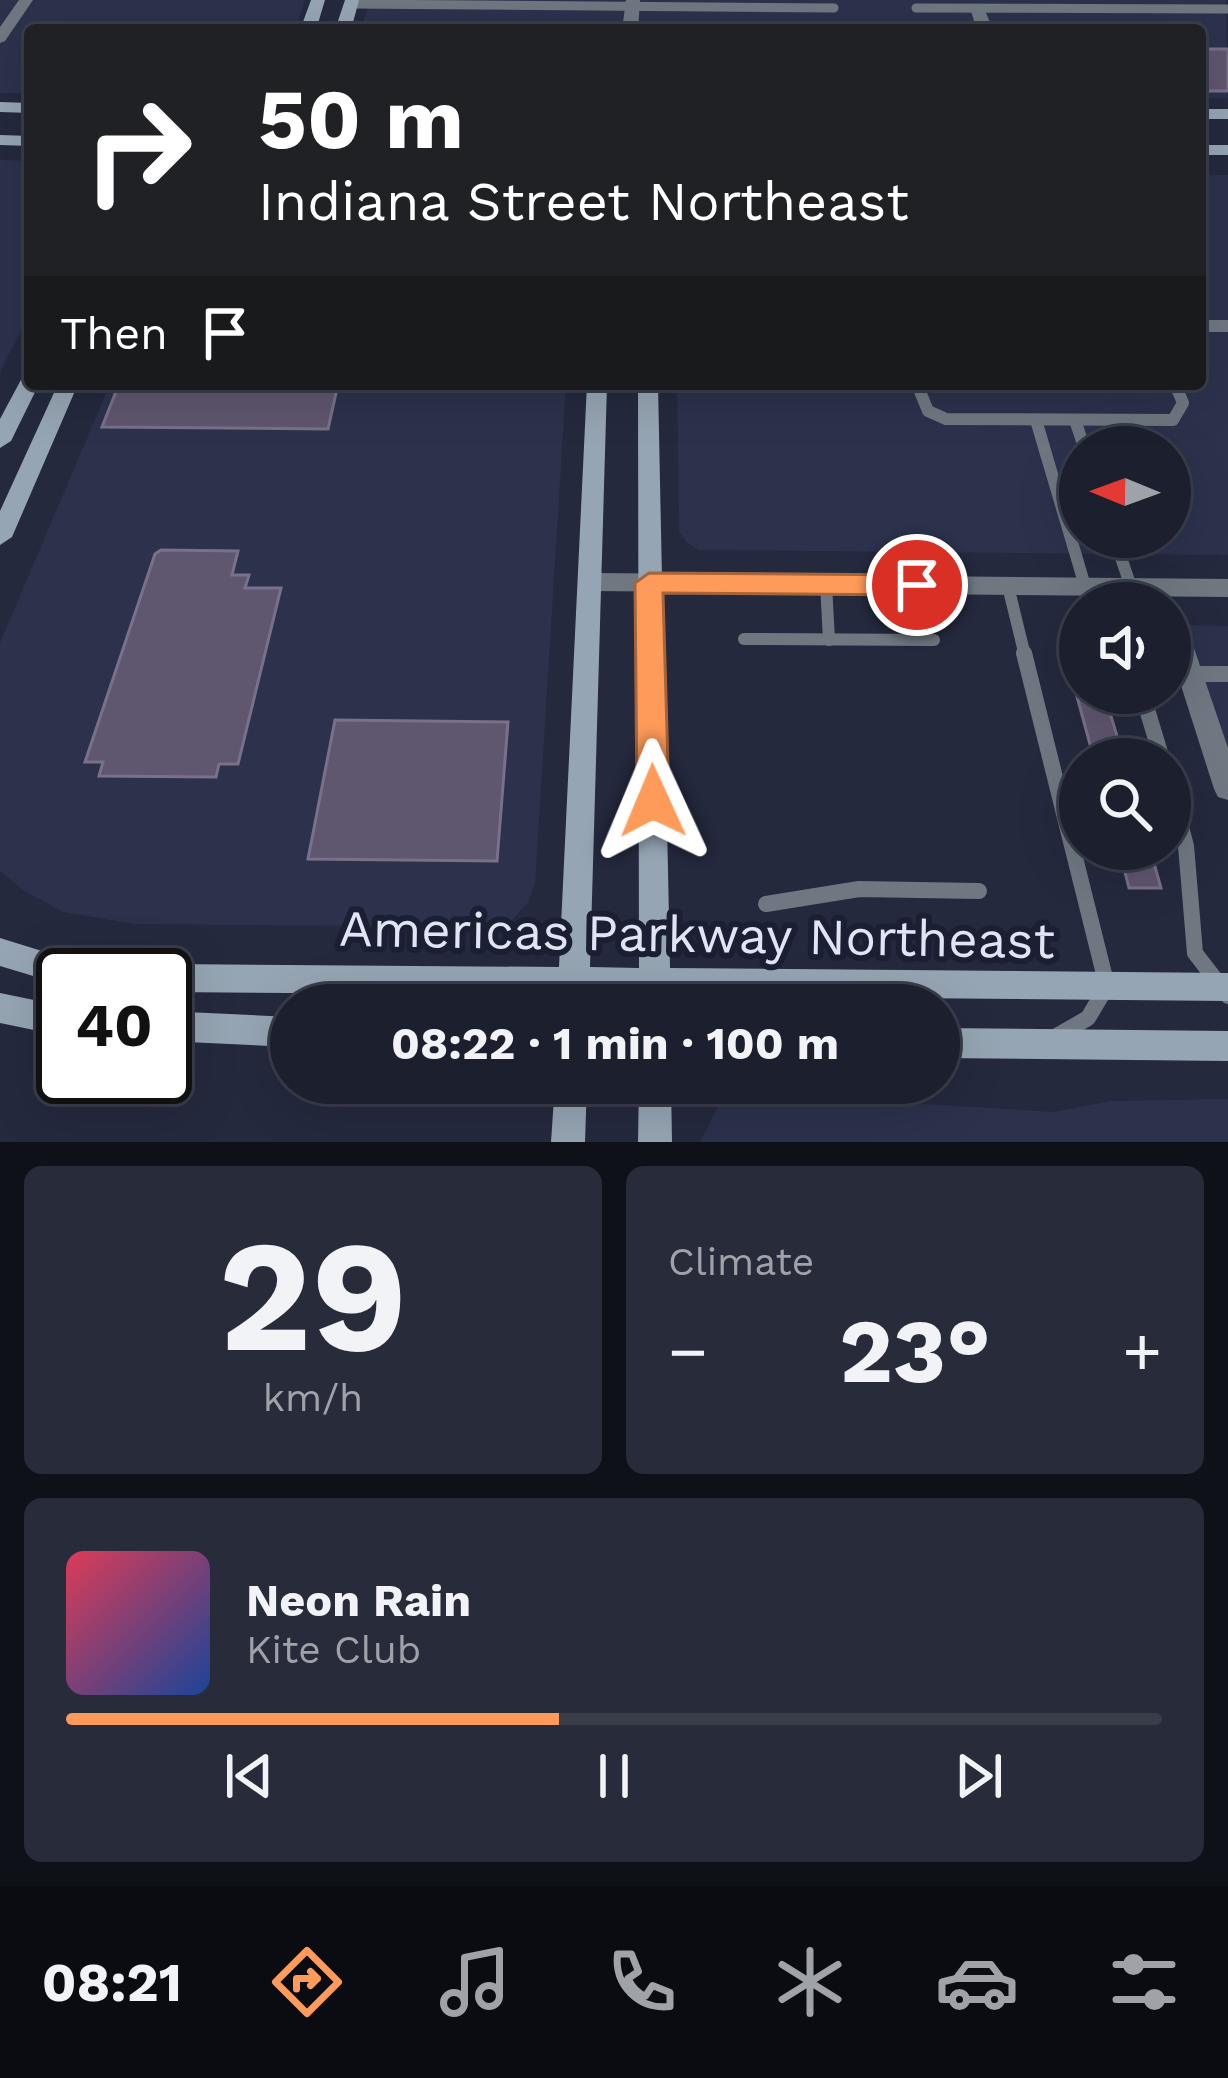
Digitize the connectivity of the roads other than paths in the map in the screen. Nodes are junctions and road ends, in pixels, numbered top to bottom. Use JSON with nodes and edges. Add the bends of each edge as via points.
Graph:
{"nodes":[{"id":1,"x":26,"y":0,"type":"edge"},
{"id":2,"x":351,"y":2,"type":"edge"},
{"id":3,"x":632,"y":3,"type":"edge"},
{"id":4,"x":915,"y":4,"type":"edge"},
{"id":5,"x":707,"y":8,"type":"edge"},
{"id":6,"x":834,"y":8,"type":"dead end"},
{"id":7,"x":976,"y":8,"type":"junction"},
{"id":8,"x":1228,"y":9,"type":"edge"},
{"id":9,"x":921,"y":22,"type":"dead end"},
{"id":10,"x":983,"y":24,"type":"edge"},
{"id":11,"x":0,"y":38,"type":"edge"},
{"id":12,"x":25,"y":390,"type":"edge"},
{"id":13,"x":65,"y":390,"type":"edge"},
{"id":14,"x":597,"y":390,"type":"edge"},
{"id":15,"x":647,"y":390,"type":"edge"},
{"id":16,"x":919,"y":390,"type":"edge"},
{"id":17,"x":1178,"y":390,"type":"edge"},
{"id":18,"x":1036,"y":420,"type":"junction"},
{"id":19,"x":1075,"y":420,"type":"junction"},
{"id":20,"x":1077,"y":426,"type":"edge"},
{"id":21,"x":0,"y":441,"type":"edge"},
{"id":22,"x":6,"y":508,"type":"edge"},
{"id":23,"x":0,"y":537,"type":"edge"},
{"id":24,"x":592,"y":581,"type":"junction"},
{"id":25,"x":1106,"y":582,"type":"edge"},
{"id":26,"x":649,"y":583,"type":"junction"},
{"id":27,"x":826,"y":584,"type":"junction"},
{"id":28,"x":1008,"y":586,"type":"junction"},
{"id":29,"x":1059,"y":588,"type":"edge"},
{"id":30,"x":1228,"y":588,"type":"edge"},
{"id":31,"x":1191,"y":596,"type":"edge"},
{"id":32,"x":743,"y":639,"type":"dead end"},
{"id":33,"x":830,"y":640,"type":"junction"},
{"id":34,"x":934,"y":640,"type":"dead end"},
{"id":35,"x":1191,"y":674,"type":"edge"},
{"id":36,"x":1228,"y":674,"type":"edge"},
{"id":37,"x":1191,"y":677,"type":"edge"},
{"id":38,"x":1228,"y":789,"type":"edge"},
{"id":39,"x":1188,"y":870,"type":"edge"},
{"id":40,"x":979,"y":891,"type":"dead end"},
{"id":41,"x":766,"y":904,"type":"dead end"},
{"id":42,"x":0,"y":952,"type":"edge"},
{"id":43,"x":36,"y":963,"type":"edge"},
{"id":44,"x":192,"y":979,"type":"edge"},
{"id":45,"x":329,"y":984,"type":"edge"},
{"id":46,"x":574,"y":984,"type":"edge"},
{"id":47,"x":656,"y":984,"type":"edge"},
{"id":48,"x":1107,"y":986,"type":"junction"},
{"id":49,"x":960,"y":988,"type":"edge"},
{"id":50,"x":1225,"y":990,"type":"edge"},
{"id":51,"x":0,"y":1008,"type":"edge"},
{"id":52,"x":36,"y":1016,"type":"edge"},
{"id":53,"x":192,"y":1027,"type":"edge"},
{"id":54,"x":270,"y":1031,"type":"edge"},
{"id":55,"x":960,"y":1043,"type":"edge"},
{"id":56,"x":1040,"y":1043,"type":"junction"},
{"id":57,"x":1228,"y":1046,"type":"edge"},
{"id":58,"x":570,"y":1104,"type":"edge"},
{"id":59,"x":655,"y":1104,"type":"edge"},
{"id":60,"x":568,"y":1142,"type":"edge"},
{"id":61,"x":655,"y":1142,"type":"edge"}],
"edges":[{"from":1,"to":11,"type":"street"},
{"from":2,"to":3,"type":"lane"},
{"from":3,"to":5,"type":"lane"},
{"from":4,"to":7,"type":"lane"},
{"from":4,"to":9,"type":"lane"},
{"from":5,"to":6,"type":"lane"},
{"from":7,"to":8,"type":"lane"},
{"from":7,"to":10,"type":"street"},
{"from":12,"to":21,"type":"street"},
{"from":13,"to":22,"type":"street"},
{"from":14,"to":24,"type":"street"},
{"from":15,"to":26,"type":"street"},
{"from":16,"to":18,"type":"lane","via":[[928,411],[946,419]]},
{"from":17,"to":19,"type":"lane","via":[[1183,403],[1173,420]]},
{"from":18,"to":19,"type":"lane"},
{"from":18,"to":25,"type":"lane"},
{"from":19,"to":20,"type":"lane"},
{"from":22,"to":23,"type":"street"},
{"from":24,"to":26,"type":"street"},
{"from":24,"to":46,"type":"street"},
{"from":26,"to":27,"type":"street"},
{"from":26,"to":47,"type":"street"},
{"from":27,"to":28,"type":"street"},
{"from":27,"to":33,"type":"lane"},
{"from":28,"to":29,"type":"street"},
{"from":28,"to":48,"type":"lane"},
{"from":30,"to":31,"type":"street"},
{"from":32,"to":33,"type":"lane"},
{"from":33,"to":34,"type":"lane"},
{"from":35,"to":36,"type":"lane"},
{"from":37,"to":38,"type":"street"},
{"from":39,"to":50,"type":"lane","via":[[1195,953]]},
{"from":40,"to":41,"type":"lane","via":[[859,889]]},
{"from":42,"to":43,"type":"street"},
{"from":44,"to":45,"type":"street","name":"Americas Parkway Northeast"},
{"from":48,"to":49,"type":"street","name":"Americas Parkway Northeast"},
{"from":48,"to":50,"type":"street","name":"Americas Parkway Northeast"},
{"from":48,"to":56,"type":"lane","via":[[1101,1008],[1082,1025]]},
{"from":51,"to":52,"type":"street"},
{"from":53,"to":54,"type":"street"},
{"from":55,"to":56,"type":"street"},
{"from":56,"to":57,"type":"street"},
{"from":58,"to":60,"type":"street"},
{"from":59,"to":61,"type":"street"}]}
